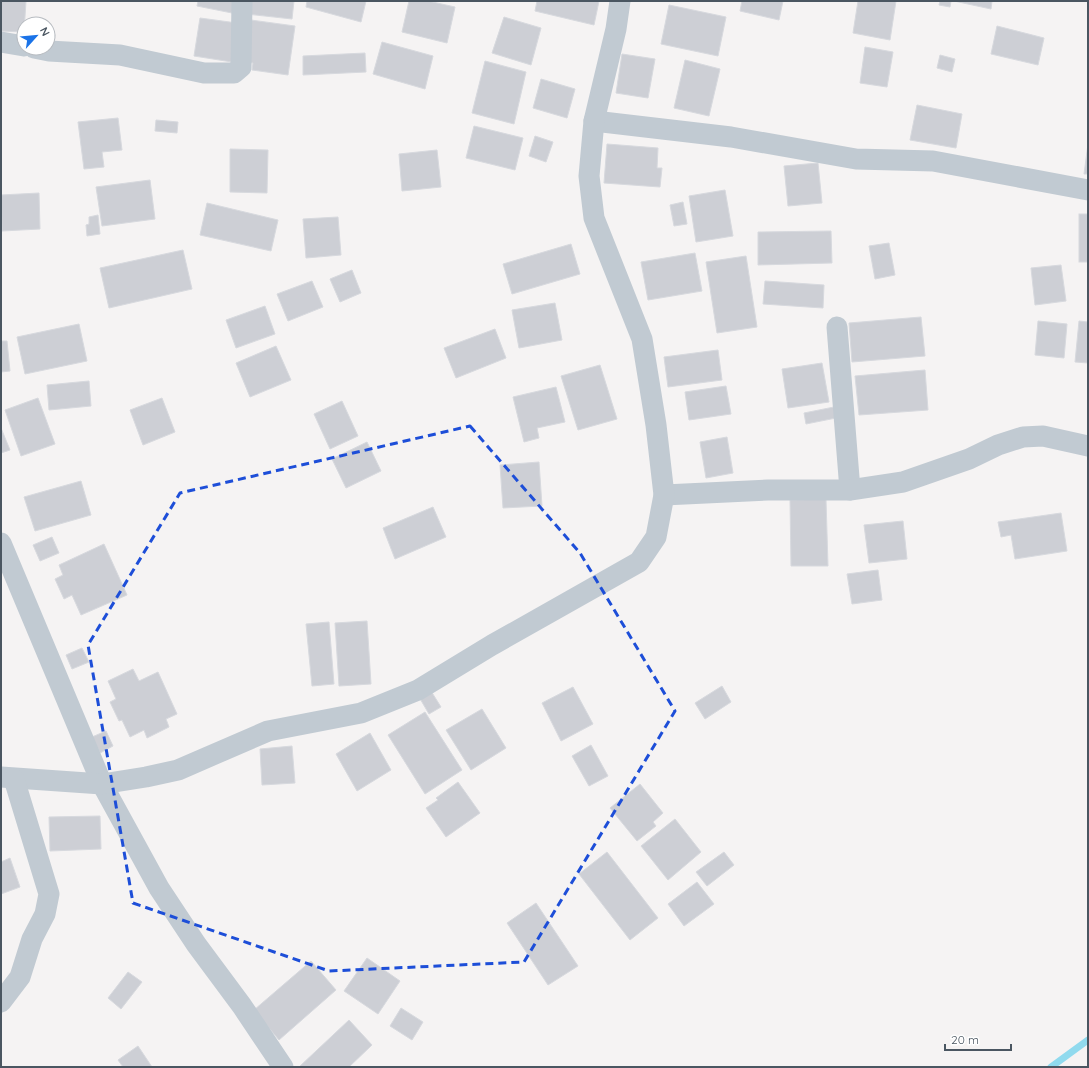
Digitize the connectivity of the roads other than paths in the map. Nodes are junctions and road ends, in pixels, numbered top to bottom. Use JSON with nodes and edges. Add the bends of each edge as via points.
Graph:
{"nodes":[{"id":1,"x":242,"y":1,"type":"edge"},
{"id":2,"x":620,"y":1,"type":"edge"},
{"id":3,"x":1,"y":42,"type":"edge"},
{"id":4,"x":16,"y":45,"type":"edge"},
{"id":5,"x":56,"y":51,"type":"edge"},
{"id":6,"x":594,"y":121,"type":"junction"},
{"id":7,"x":1088,"y":190,"type":"edge"},
{"id":8,"x":838,"y":327,"type":"dead end"},
{"id":9,"x":1088,"y":446,"type":"edge"},
{"id":10,"x":850,"y":490,"type":"junction"},
{"id":11,"x":664,"y":495,"type":"junction"},
{"id":12,"x":1,"y":543,"type":"edge"},
{"id":13,"x":8,"y":778,"type":"edge"},
{"id":14,"x":102,"y":784,"type":"junction"},
{"id":15,"x":1,"y":1002,"type":"edge"},
{"id":16,"x":283,"y":1067,"type":"edge"}],
"edges":[{"from":1,"to":5,"type":"street","via":[[241,67],[234,74],[204,73],[120,56]]},
{"from":2,"to":6,"type":"street","via":[[616,29]]},
{"from":3,"to":4,"type":"street"},
{"from":6,"to":7,"type":"street","via":[[731,137],[856,159],[933,161]]},
{"from":6,"to":11,"type":"street","via":[[590,176],[594,218],[642,339]]},
{"from":8,"to":10,"type":"street"},
{"from":9,"to":10,"type":"street","via":[[1043,436],[1023,437],[903,482]]},
{"from":10,"to":11,"type":"street","via":[[768,490]]},
{"from":11,"to":14,"type":"street","via":[[656,537],[639,562],[418,690],[361,713],[268,731],[178,770]]},
{"from":12,"to":14,"type":"street"},
{"from":13,"to":14,"type":"street"},
{"from":13,"to":15,"type":"street","via":[[49,894],[45,914],[32,939],[20,977]]},
{"from":14,"to":16,"type":"street","via":[[159,888]]}]}
